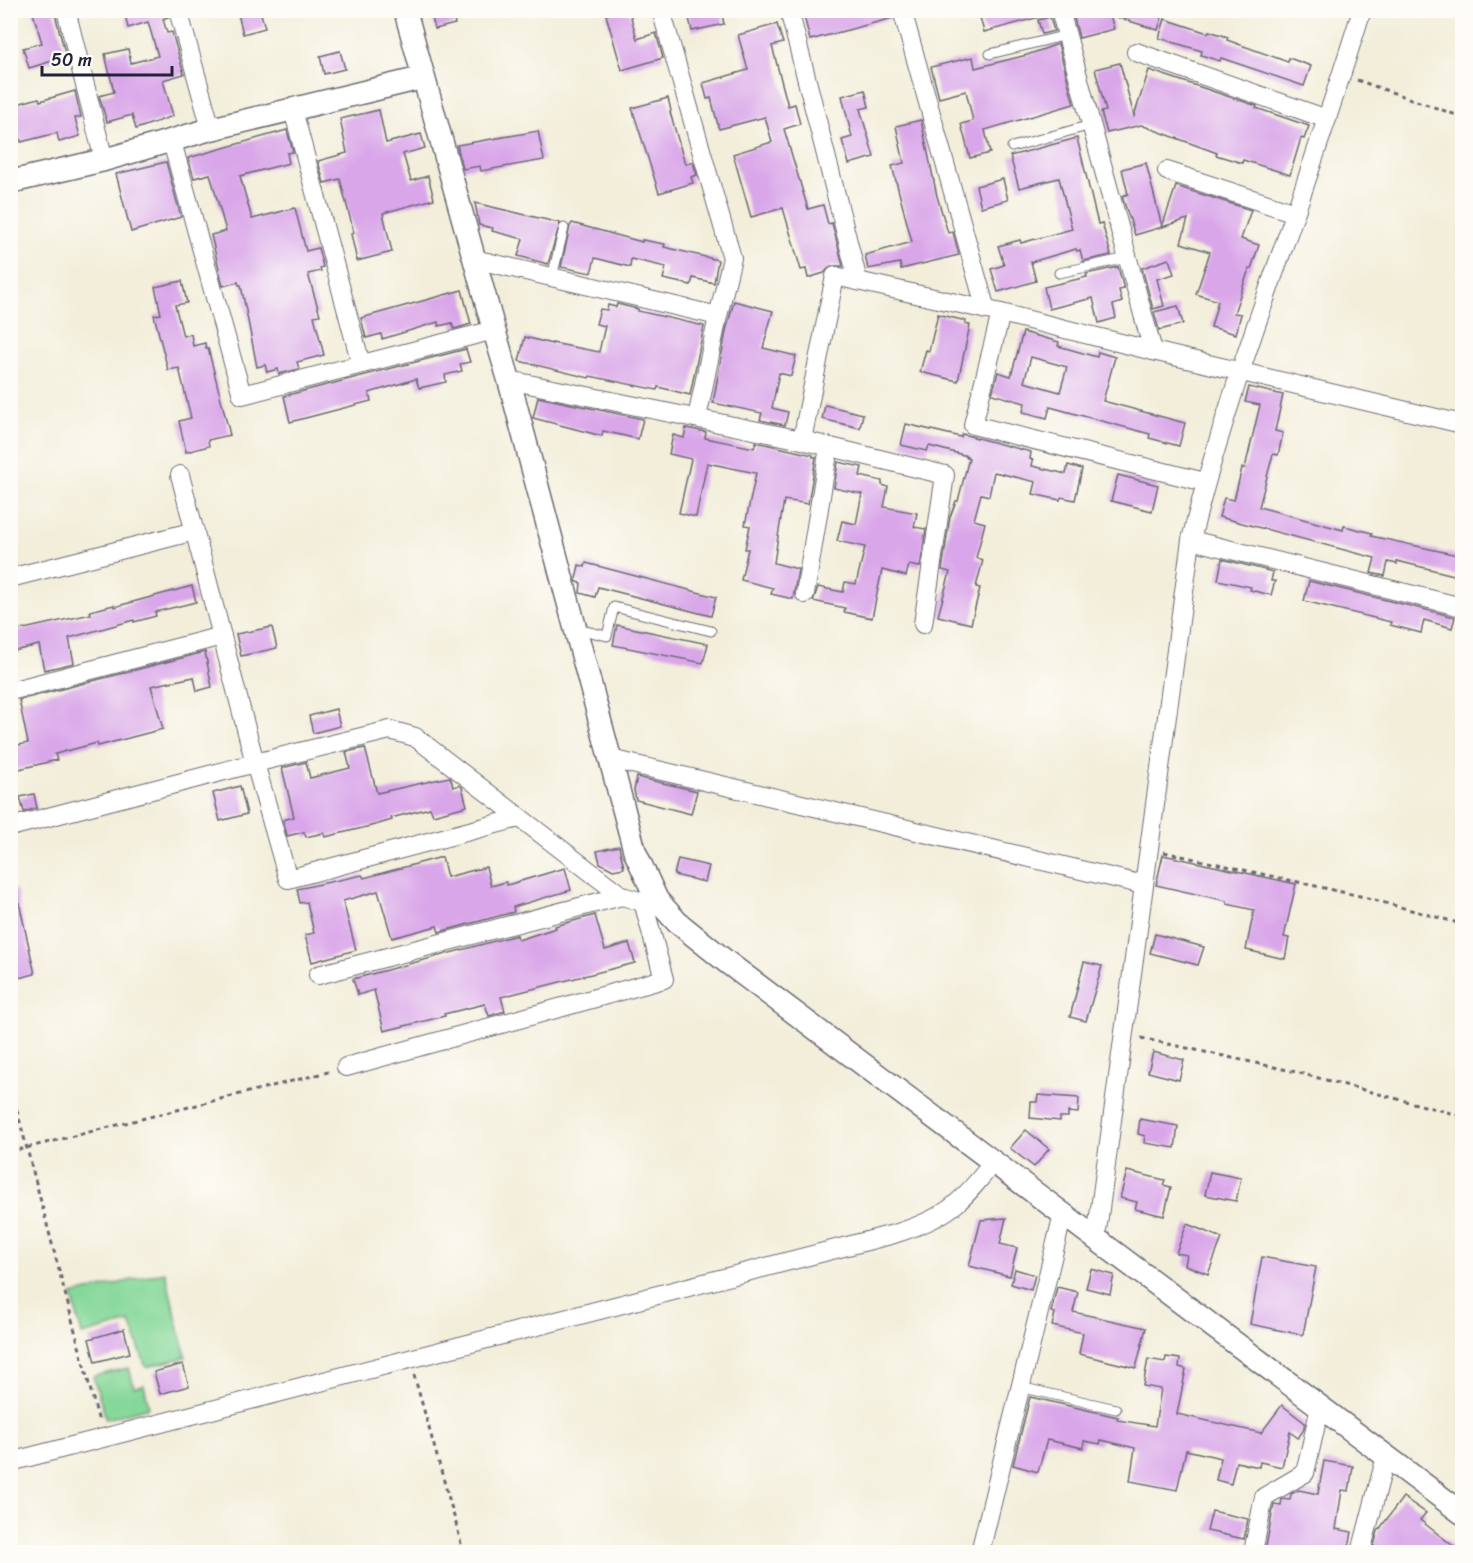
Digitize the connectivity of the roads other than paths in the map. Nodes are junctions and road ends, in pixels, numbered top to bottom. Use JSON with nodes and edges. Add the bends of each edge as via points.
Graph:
{"nodes":[{"id":1,"x":66,"y":10,"type":"edge"},
{"id":2,"x":178,"y":10,"type":"edge"},
{"id":3,"x":405,"y":10,"type":"edge"},
{"id":4,"x":661,"y":10,"type":"edge"},
{"id":5,"x":789,"y":10,"type":"edge"},
{"id":6,"x":902,"y":10,"type":"edge"},
{"id":7,"x":1060,"y":10,"type":"edge"},
{"id":8,"x":1362,"y":10,"type":"edge"},
{"id":9,"x":1066,"y":35,"type":"junction"},
{"id":10,"x":1136,"y":52,"type":"dead end"},
{"id":11,"x":990,"y":54,"type":"dead end"},
{"id":12,"x":422,"y":78,"type":"junction"},
{"id":13,"x":293,"y":110,"type":"junction"},
{"id":14,"x":1327,"y":119,"type":"junction"},
{"id":15,"x":1091,"y":125,"type":"junction"},
{"id":16,"x":211,"y":129,"type":"junction"},
{"id":17,"x":172,"y":142,"type":"junction"},
{"id":18,"x":1012,"y":147,"type":"dead end"},
{"id":19,"x":104,"y":160,"type":"junction"},
{"id":20,"x":1167,"y":171,"type":"dead end"},
{"id":21,"x":10,"y":182,"type":"edge"},
{"id":22,"x":1295,"y":213,"type":"junction"},
{"id":23,"x":564,"y":228,"type":"dead end"},
{"id":24,"x":1127,"y":258,"type":"junction"},
{"id":25,"x":474,"y":259,"type":"junction"},
{"id":26,"x":1059,"y":273,"type":"dead end"},
{"id":27,"x":552,"y":277,"type":"junction"},
{"id":28,"x":858,"y":281,"type":"junction"},
{"id":29,"x":993,"y":312,"type":"junction"},
{"id":30,"x":718,"y":316,"type":"junction"},
{"id":31,"x":494,"y":330,"type":"junction"},
{"id":32,"x":1153,"y":351,"type":"junction"},
{"id":33,"x":361,"y":364,"type":"junction"},
{"id":34,"x":1240,"y":370,"type":"junction"},
{"id":35,"x":509,"y":380,"type":"junction"},
{"id":36,"x":697,"y":418,"type":"junction"},
{"id":37,"x":1462,"y":424,"type":"edge"},
{"id":38,"x":802,"y":440,"type":"junction"},
{"id":39,"x":829,"y":447,"type":"junction"},
{"id":40,"x":180,"y":475,"type":"dead end"},
{"id":41,"x":1205,"y":482,"type":"junction"},
{"id":42,"x":195,"y":531,"type":"junction"},
{"id":43,"x":1191,"y":540,"type":"junction"},
{"id":44,"x":10,"y":578,"type":"edge"},
{"id":45,"x":805,"y":594,"type":"dead end"},
{"id":46,"x":1462,"y":607,"type":"edge"},
{"id":47,"x":923,"y":624,"type":"dead end"},
{"id":48,"x":576,"y":629,"type":"junction"},
{"id":49,"x":711,"y":631,"type":"dead end"},
{"id":50,"x":222,"y":636,"type":"junction"},
{"id":51,"x":10,"y":691,"type":"edge"},
{"id":52,"x":610,"y":759,"type":"junction"},
{"id":53,"x":255,"y":763,"type":"junction"},
{"id":54,"x":519,"y":818,"type":"junction"},
{"id":55,"x":10,"y":827,"type":"edge"},
{"id":56,"x":1144,"y":885,"type":"junction"},
{"id":57,"x":622,"y":896,"type":"junction"},
{"id":58,"x":650,"y":901,"type":"junction"},
{"id":59,"x":318,"y":975,"type":"dead end"},
{"id":60,"x":346,"y":1067,"type":"road end"},
{"id":61,"x":994,"y":1161,"type":"junction"},
{"id":62,"x":1064,"y":1214,"type":"junction"},
{"id":63,"x":1096,"y":1238,"type":"junction"},
{"id":64,"x":1020,"y":1387,"type":"junction"},
{"id":65,"x":1320,"y":1407,"type":"junction"},
{"id":66,"x":1116,"y":1409,"type":"dead end"},
{"id":67,"x":1386,"y":1456,"type":"junction"},
{"id":68,"x":10,"y":1462,"type":"edge"},
{"id":69,"x":1462,"y":1513,"type":"edge"},
{"id":70,"x":980,"y":1552,"type":"edge"},
{"id":71,"x":1253,"y":1552,"type":"edge"},
{"id":72,"x":1361,"y":1552,"type":"edge"}],
"edges":[{"from":1,"to":19,"type":"street"},
{"from":2,"to":16,"type":"street"},
{"from":3,"to":12,"type":"street"},
{"from":4,"to":30,"type":"street","via":[[732,258]]},
{"from":5,"to":28,"type":"street"},
{"from":6,"to":29,"type":"street"},
{"from":7,"to":9,"type":"street"},
{"from":8,"to":14,"type":"street"},
{"from":9,"to":11,"type":"lane"},
{"from":9,"to":15,"type":"street"},
{"from":10,"to":14,"type":"street"},
{"from":12,"to":13,"type":"street"},
{"from":12,"to":25,"type":"street"},
{"from":13,"to":16,"type":"street"},
{"from":13,"to":33,"type":"street"},
{"from":14,"to":22,"type":"street"},
{"from":15,"to":18,"type":"lane"},
{"from":15,"to":24,"type":"street"},
{"from":16,"to":17,"type":"street"},
{"from":17,"to":19,"type":"street"},
{"from":17,"to":33,"type":"street","via":[[242,395]]},
{"from":19,"to":21,"type":"street"},
{"from":20,"to":22,"type":"street"},
{"from":22,"to":34,"type":"street"},
{"from":23,"to":27,"type":"lane"},
{"from":24,"to":26,"type":"lane"},
{"from":24,"to":32,"type":"street"},
{"from":25,"to":27,"type":"street"},
{"from":25,"to":31,"type":"street"},
{"from":27,"to":30,"type":"street"},
{"from":28,"to":29,"type":"street"},
{"from":28,"to":38,"type":"street","via":[[835,276]]},
{"from":29,"to":32,"type":"street"},
{"from":29,"to":41,"type":"street","via":[[973,425]]},
{"from":30,"to":36,"type":"street"},
{"from":31,"to":33,"type":"street"},
{"from":31,"to":35,"type":"street"},
{"from":32,"to":34,"type":"street"},
{"from":34,"to":37,"type":"street"},
{"from":34,"to":41,"type":"street"},
{"from":35,"to":36,"type":"street"},
{"from":35,"to":48,"type":"street"},
{"from":36,"to":38,"type":"street"},
{"from":38,"to":39,"type":"street"},
{"from":39,"to":45,"type":"street"},
{"from":39,"to":47,"type":"street","via":[[945,475]]},
{"from":40,"to":42,"type":"street"},
{"from":41,"to":43,"type":"street"},
{"from":42,"to":44,"type":"street"},
{"from":42,"to":50,"type":"street"},
{"from":43,"to":46,"type":"street"},
{"from":43,"to":56,"type":"street"},
{"from":48,"to":49,"type":"lane","via":[[607,636],[614,607]]},
{"from":48,"to":52,"type":"street"},
{"from":50,"to":51,"type":"street"},
{"from":50,"to":53,"type":"street"},
{"from":52,"to":56,"type":"street"},
{"from":52,"to":58,"type":"street"},
{"from":53,"to":54,"type":"street","via":[[390,730],[415,737]]},
{"from":53,"to":54,"type":"street","via":[[288,879]]},
{"from":53,"to":55,"type":"street"},
{"from":54,"to":57,"type":"street"},
{"from":56,"to":63,"type":"street"},
{"from":57,"to":58,"type":"street"},
{"from":57,"to":59,"type":"street"},
{"from":58,"to":60,"type":"street","via":[[664,979]]},
{"from":58,"to":61,"type":"street"},
{"from":61,"to":62,"type":"street"},
{"from":61,"to":68,"type":"street","via":[[970,1192],[948,1211],[922,1225]]},
{"from":62,"to":63,"type":"street"},
{"from":62,"to":64,"type":"street"},
{"from":63,"to":65,"type":"street"},
{"from":64,"to":66,"type":"lane"},
{"from":64,"to":70,"type":"street"},
{"from":65,"to":67,"type":"street"},
{"from":65,"to":71,"type":"street","via":[[1305,1473],[1264,1497]]},
{"from":67,"to":69,"type":"street"},
{"from":67,"to":72,"type":"street"}]}
